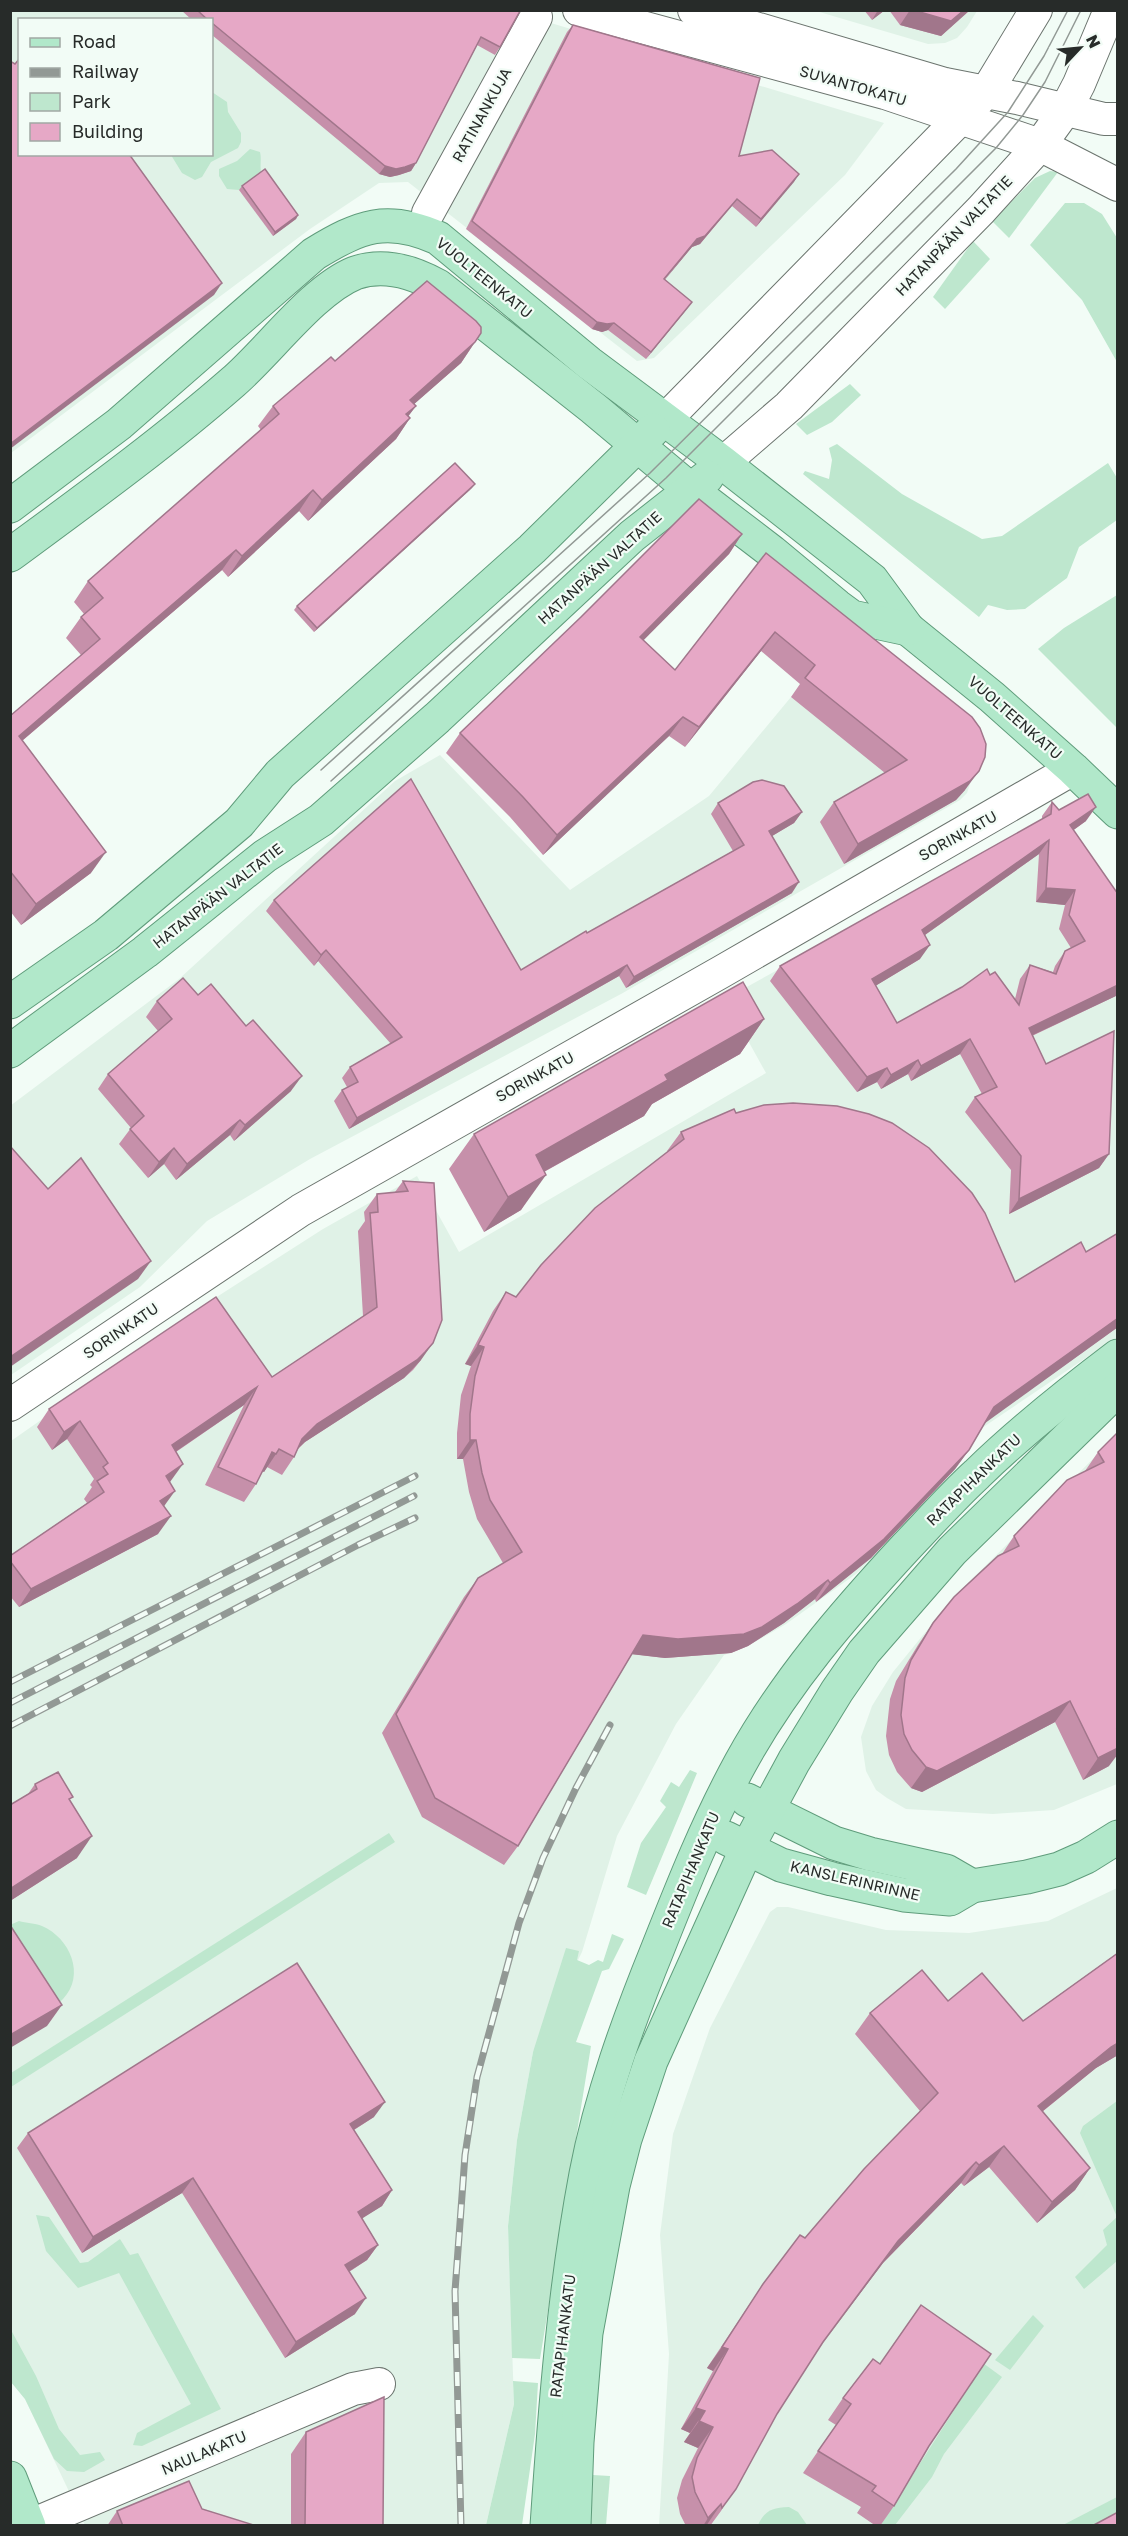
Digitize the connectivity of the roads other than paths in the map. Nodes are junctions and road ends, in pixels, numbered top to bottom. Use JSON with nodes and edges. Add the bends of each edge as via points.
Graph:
{"nodes":[{"id":1,"x":579,"y":10,"type":"edge"},
{"id":2,"x":694,"y":10,"type":"edge"},
{"id":3,"x":1036,"y":10,"type":"edge"},
{"id":4,"x":1110,"y":10,"type":"edge"},
{"id":5,"x":536,"y":18,"type":"dead end"},
{"id":6,"x":987,"y":92,"type":"junction"},
{"id":7,"x":1066,"y":109,"type":"junction"},
{"id":8,"x":1118,"y":119,"type":"edge"},
{"id":9,"x":960,"y":120,"type":"junction"},
{"id":10,"x":1040,"y":145,"type":"junction"},
{"id":11,"x":1118,"y":185,"type":"edge"},
{"id":12,"x":428,"y":213,"type":"dead end"},
{"id":13,"x":666,"y":419,"type":"junction"},
{"id":14,"x":638,"y":445,"type":"junction"},
{"id":15,"x":723,"y":463,"type":"junction"},
{"id":16,"x":691,"y":490,"type":"junction"},
{"id":17,"x":10,"y":506,"type":"edge"},
{"id":18,"x":10,"y":555,"type":"edge"},
{"id":19,"x":908,"y":628,"type":"junction"},
{"id":20,"x":1073,"y":769,"type":"junction"},
{"id":21,"x":1118,"y":812,"type":"edge"},
{"id":22,"x":10,"y":1002,"type":"edge"},
{"id":23,"x":10,"y":1051,"type":"edge"},
{"id":24,"x":1118,"y":1356,"type":"edge"},
{"id":25,"x":1118,"y":1389,"type":"edge"},
{"id":26,"x":10,"y":1405,"type":"edge"},
{"id":27,"x":726,"y":1790,"type":"junction"},
{"id":28,"x":766,"y":1811,"type":"junction"},
{"id":29,"x":707,"y":1828,"type":"junction"},
{"id":30,"x":1118,"y":1837,"type":"edge"},
{"id":31,"x":747,"y":1848,"type":"junction"},
{"id":32,"x":972,"y":1886,"type":"junction"},
{"id":33,"x":379,"y":2384,"type":"dead end"},
{"id":34,"x":10,"y":2478,"type":"edge"},
{"id":35,"x":29,"y":2526,"type":"edge"},
{"id":36,"x":547,"y":2526,"type":"edge"},
{"id":37,"x":574,"y":2526,"type":"edge"}],
"edges":[{"from":1,"to":9,"type":"street","name":"SUVANTOKATU","via":[[885,93]]},
{"from":2,"to":6,"type":"street","name":"SUVANTOKATU","via":[[945,84]]},
{"from":3,"to":6,"type":"street"},
{"from":4,"to":7,"type":"street","name":"HATANPÄÄN VALTATIE","via":[[1092,58]]},
{"from":5,"to":12,"type":"street","name":"RATINANKUJA"},
{"from":6,"to":7,"type":"street","name":"SUVANTOKATU"},
{"from":6,"to":9,"type":"street"},
{"from":7,"to":8,"type":"street","name":"SUVANTOKATU","via":[[1096,118]]},
{"from":7,"to":10,"type":"street","name":"HATANPÄÄN VALTATIE"},
{"from":9,"to":10,"type":"street","name":"SUVANTOKATU"},
{"from":9,"to":13,"type":"street"},
{"from":10,"to":11,"type":"street","name":"SUVANTOKATU"},
{"from":10,"to":15,"type":"street","name":"HATANPÄÄN VALTATIE","via":[[789,406]]},
{"from":13,"to":14,"type":"main road"},
{"from":13,"to":15,"type":"main road","name":"VUOLTEENKATU"},
{"from":13,"to":17,"type":"main road","name":"VUOLTEENKATU","via":[[589,363],[438,238],[415,228],[368,227],[314,254],[161,390]]},
{"from":14,"to":16,"type":"main road","name":"VUOLTEENKATU"},
{"from":14,"to":18,"type":"main road","name":"VUOLTEENKATU","via":[[438,286],[409,272],[371,270],[357,273],[328,290],[187,422]]},
{"from":14,"to":22,"type":"main road","via":[[532,549],[280,774],[239,823],[106,935]]},
{"from":15,"to":16,"type":"main road","name":"HATANPÄÄN VALTATIE"},
{"from":15,"to":19,"type":"main road","name":"VUOLTEENKATU","via":[[872,580]]},
{"from":16,"to":19,"type":"main road","name":"VUOLTEENKATU","via":[[852,617]]},
{"from":16,"to":23,"type":"main road","name":"HATANPÄÄN VALTATIE","via":[[632,536],[321,820],[265,856],[145,952]]},
{"from":19,"to":20,"type":"main road","name":"VUOLTEENKATU"},
{"from":20,"to":21,"type":"main road","name":"VUOLTEENKATU"},
{"from":20,"to":26,"type":"street","name":"SORINKATU","via":[[301,1210]]},
{"from":24,"to":27,"type":"main road","name":"RATAPIHANKATU","via":[[976,1474],[866,1590],[785,1690]]},
{"from":25,"to":28,"type":"main road","name":"RATAPIHANKATU","via":[[968,1535],[890,1620],[837,1691]]},
{"from":27,"to":28,"type":"main road","name":"KANSLERINRINNE"},
{"from":27,"to":29,"type":"main road","name":"RATAPIHANKATU"},
{"from":28,"to":31,"type":"main road","name":"RATAPIHANKATU"},
{"from":28,"to":32,"type":"main road","name":"KANSLERINRINNE","via":[[834,1843],[946,1871]]},
{"from":29,"to":31,"type":"main road","name":"KANSLERINRINNE"},
{"from":29,"to":36,"type":"main road","name":"RATAPIHANKATU","via":[[621,2040],[586,2174],[557,2378]]},
{"from":30,"to":32,"type":"main road","name":"KANSLERINRINNE","via":[[1086,1857],[1045,1874]]},
{"from":31,"to":32,"type":"main road","name":"KANSLERINRINNE","via":[[781,1865],[904,1895],[950,1899]]},
{"from":31,"to":37,"type":"main road","name":"RATAPIHANKATU","via":[[651,2061],[625,2139],[586,2333]]},
{"from":33,"to":35,"type":"street","name":"NAULAKATU","via":[[353,2389]]},
{"from":34,"to":35,"type":"main road"}]}
